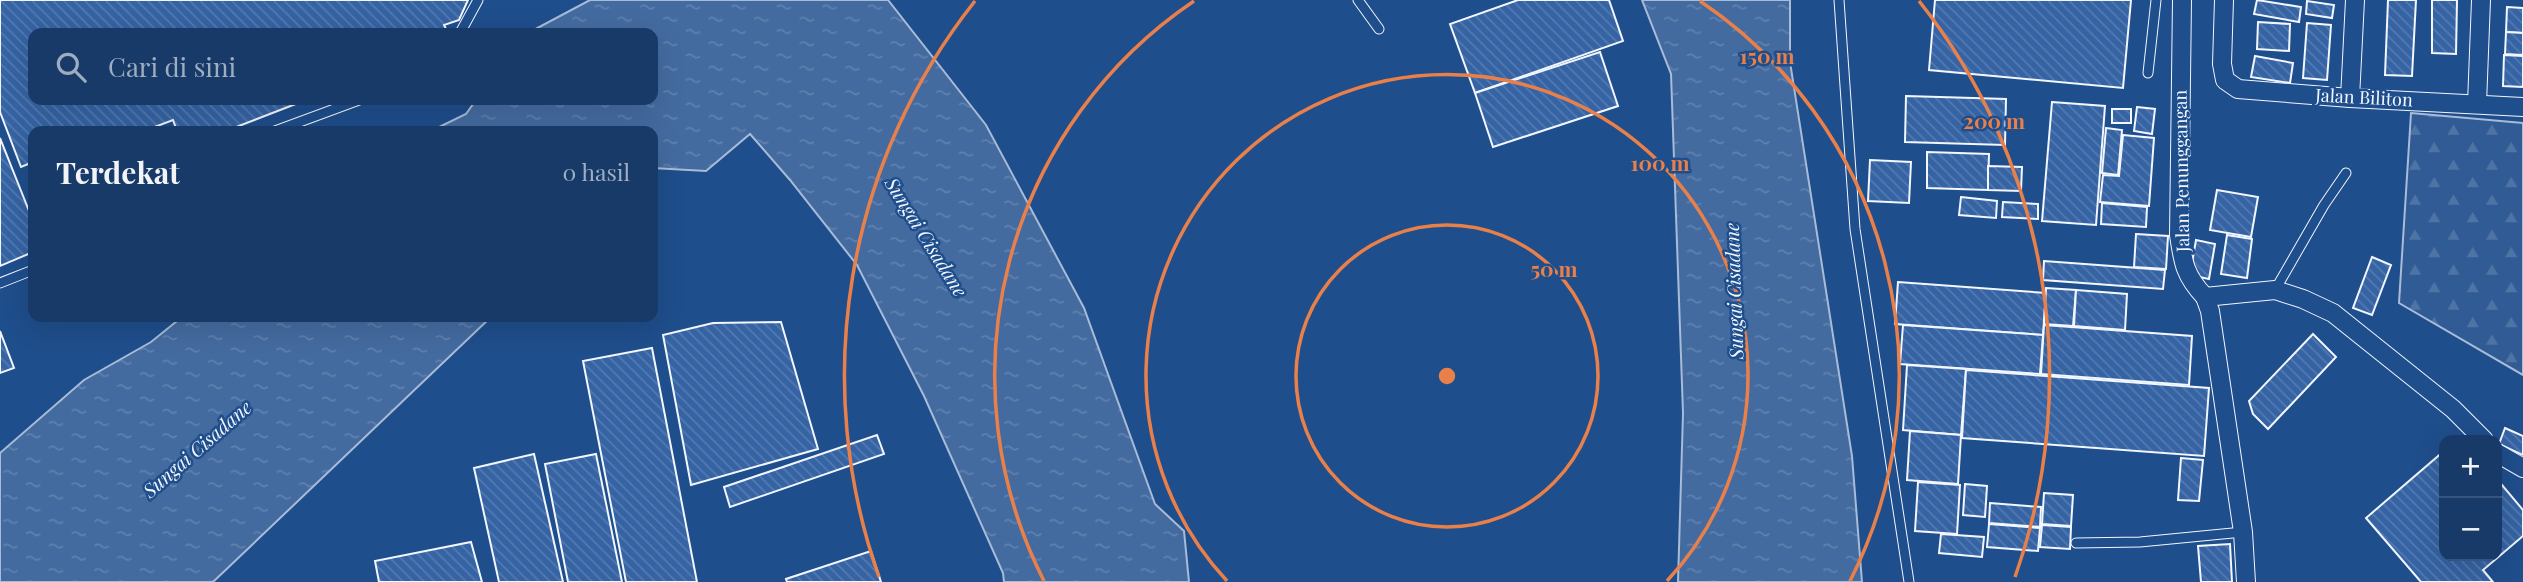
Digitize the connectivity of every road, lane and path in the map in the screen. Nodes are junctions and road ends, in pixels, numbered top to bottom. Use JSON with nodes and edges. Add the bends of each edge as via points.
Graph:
{"nodes":[{"id":1,"x":478,"y":0,"type":"edge"},
{"id":2,"x":1357,"y":0,"type":"edge"},
{"id":3,"x":1839,"y":0,"type":"edge"},
{"id":4,"x":2156,"y":0,"type":"edge"},
{"id":5,"x":2182,"y":0,"type":"edge"},
{"id":6,"x":2224,"y":0,"type":"edge"},
{"id":7,"x":2355,"y":0,"type":"edge"},
{"id":8,"x":2480,"y":0,"type":"edge"},
{"id":9,"x":463,"y":28,"type":"edge"},
{"id":10,"x":1380,"y":29,"type":"dead end"},
{"id":11,"x":2148,"y":73,"type":"dead end"},
{"id":12,"x":2350,"y":99,"type":"junction"},
{"id":13,"x":2477,"y":104,"type":"junction"},
{"id":14,"x":345,"y":105,"type":"edge"},
{"id":15,"x":2523,"y":107,"type":"edge"},
{"id":16,"x":289,"y":126,"type":"edge"},
{"id":17,"x":2346,"y":173,"type":"dead end"},
{"id":18,"x":28,"y":272,"type":"edge"},
{"id":19,"x":0,"y":283,"type":"edge"},
{"id":20,"x":2275,"y":290,"type":"junction"},
{"id":21,"x":2205,"y":297,"type":"junction"},
{"id":22,"x":2479,"y":435,"type":"edge"},
{"id":23,"x":2502,"y":456,"type":"edge"},
{"id":24,"x":2523,"y":468,"type":"edge"},
{"id":25,"x":2243,"y":531,"type":"junction"},
{"id":26,"x":2076,"y":543,"type":"dead end"},
{"id":27,"x":1909,"y":582,"type":"edge"},
{"id":28,"x":2246,"y":582,"type":"edge"}],
"edges":[{"from":1,"to":9,"type":"lane"},
{"from":2,"to":10,"type":"lane"},
{"from":3,"to":27,"type":"lane","via":[[1855,229]]},
{"from":4,"to":11,"type":"lane"},
{"from":5,"to":21,"type":"street","name":"Jalan Penunggangan","via":[[2179,235],[2183,265],[2191,283]]},
{"from":6,"to":12,"type":"street","name":"Jalan Biliton","via":[[2225,80],[2238,89]]},
{"from":7,"to":12,"type":"street"},
{"from":8,"to":13,"type":"street"},
{"from":12,"to":13,"type":"street","name":"Jalan Biliton"},
{"from":13,"to":15,"type":"street","name":"Jalan Biliton"},
{"from":14,"to":16,"type":"lane"},
{"from":17,"to":20,"type":"lane"},
{"from":18,"to":19,"type":"lane"},
{"from":20,"to":21,"type":"street"},
{"from":20,"to":22,"type":"street","via":[[2333,313],[2355,328]]},
{"from":21,"to":25,"type":"street"},
{"from":23,"to":24,"type":"street"},
{"from":25,"to":26,"type":"lane"},
{"from":25,"to":28,"type":"street"}]}
